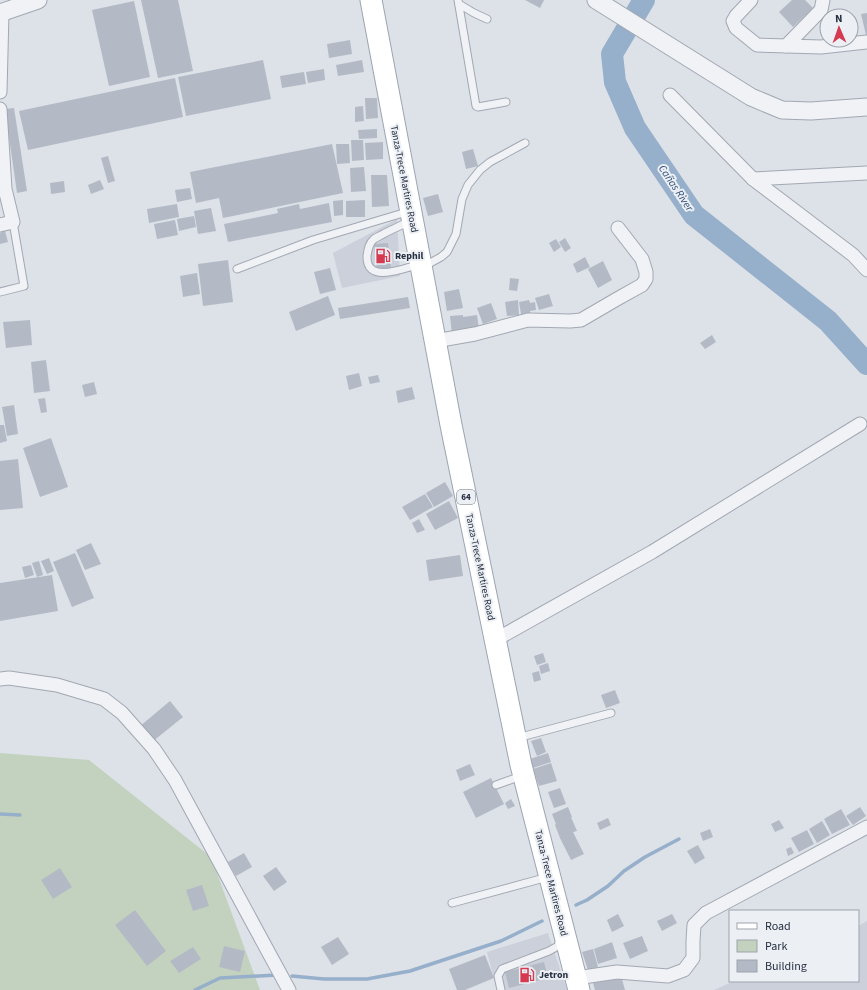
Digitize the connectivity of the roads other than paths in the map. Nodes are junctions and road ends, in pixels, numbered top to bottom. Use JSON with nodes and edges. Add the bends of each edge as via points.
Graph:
{"nodes":[{"id":1,"x":38,"y":0,"type":"edge"},
{"id":2,"x":371,"y":0,"type":"edge"},
{"id":3,"x":596,"y":0,"type":"edge"},
{"id":4,"x":750,"y":0,"type":"edge"},
{"id":5,"x":823,"y":0,"type":"edge"},
{"id":6,"x":458,"y":2,"type":"edge"},
{"id":7,"x":1,"y":13,"type":"edge"},
{"id":8,"x":487,"y":19,"type":"dead end"},
{"id":9,"x":867,"y":42,"type":"edge"},
{"id":10,"x":786,"y":46,"type":"junction"},
{"id":11,"x":0,"y":92,"type":"edge"},
{"id":12,"x":670,"y":95,"type":"dead end"},
{"id":13,"x":506,"y":102,"type":"dead end"},
{"id":14,"x":867,"y":107,"type":"edge"},
{"id":15,"x":0,"y":109,"type":"edge"},
{"id":16,"x":525,"y":143,"type":"dead end"},
{"id":17,"x":867,"y":173,"type":"edge"},
{"id":18,"x":753,"y":179,"type":"junction"},
{"id":19,"x":411,"y":216,"type":"junction"},
{"id":20,"x":6,"y":224,"type":"edge"},
{"id":21,"x":618,"y":228,"type":"dead end"},
{"id":22,"x":421,"y":266,"type":"junction"},
{"id":23,"x":237,"y":269,"type":"dead end"},
{"id":24,"x":867,"y":270,"type":"edge"},
{"id":25,"x":0,"y":292,"type":"edge"},
{"id":26,"x":435,"y":341,"type":"junction"},
{"id":27,"x":860,"y":424,"type":"dead end"},
{"id":28,"x":495,"y":640,"type":"junction"},
{"id":29,"x":0,"y":679,"type":"edge"},
{"id":30,"x":611,"y":713,"type":"dead end"},
{"id":31,"x":515,"y":739,"type":"junction"},
{"id":32,"x":523,"y":775,"type":"junction"},
{"id":33,"x":496,"y":785,"type":"dead end"},
{"id":34,"x":867,"y":827,"type":"edge"},
{"id":35,"x":550,"y":877,"type":"junction"},
{"id":36,"x":452,"y":903,"type":"dead end"},
{"id":37,"x":564,"y":932,"type":"junction"},
{"id":38,"x":577,"y":984,"type":"edge"},
{"id":39,"x":289,"y":990,"type":"edge"},
{"id":40,"x":501,"y":990,"type":"edge"}],
"edges":[{"from":1,"to":7,"type":"street"},
{"from":2,"to":19,"type":"main road","name":"Tanza-Trece Martires Road","number":"64"},
{"from":3,"to":14,"type":"street","via":[[751,97],[782,110],[811,111]]},
{"from":4,"to":10,"type":"street","via":[[733,21],[736,28],[757,45]]},
{"from":5,"to":10,"type":"street","via":[[821,10]]},
{"from":6,"to":8,"type":"lane"},
{"from":6,"to":13,"type":"lane","via":[[476,106]]},
{"from":7,"to":11,"type":"street"},
{"from":9,"to":10,"type":"street","via":[[821,47]]},
{"from":12,"to":18,"type":"street"},
{"from":15,"to":20,"type":"street"},
{"from":16,"to":22,"type":"lane","via":[[480,170],[468,185],[462,199],[456,234],[447,252]]},
{"from":17,"to":18,"type":"street"},
{"from":18,"to":24,"type":"street","via":[[852,255]]},
{"from":19,"to":22,"type":"main road","name":"Tanza-Trece Martires Road","number":"64"},
{"from":19,"to":22,"type":"lane","via":[[374,239],[369,246],[367,259],[373,271],[378,272]]},
{"from":19,"to":23,"type":"lane","via":[[312,240]]},
{"from":20,"to":25,"type":"lane","via":[[24,286]]},
{"from":21,"to":26,"type":"street","via":[[642,259],[646,279],[642,285],[581,320],[528,320]]},
{"from":22,"to":26,"type":"main road","name":"Tanza-Trece Martires Road","number":"64"},
{"from":26,"to":28,"type":"main road","name":"Tanza-Trece Martires Road","number":"64"},
{"from":27,"to":28,"type":"street","via":[[652,552]]},
{"from":28,"to":31,"type":"main road","name":"Tanza-Trece Martires Road","number":"64"},
{"from":29,"to":39,"type":"street","via":[[58,685],[104,699],[122,713],[154,749],[175,780]]},
{"from":30,"to":31,"type":"lane"},
{"from":31,"to":32,"type":"main road","name":"Tanza-Trece Martires Road","number":"64"},
{"from":32,"to":33,"type":"lane"},
{"from":32,"to":35,"type":"main road","name":"Tanza-Trece Martires Road","number":"64"},
{"from":34,"to":38,"type":"street","via":[[706,913],[694,925],[693,958],[684,970],[668,976],[617,972]]},
{"from":35,"to":36,"type":"lane"},
{"from":35,"to":37,"type":"main road","name":"Tanza-Trece Martires Road","number":"64"},
{"from":37,"to":38,"type":"main road","name":"Tanza-Trece Martires Road","number":"64"},
{"from":37,"to":40,"type":"lane","via":[[558,946],[502,969],[498,976]]}]}
